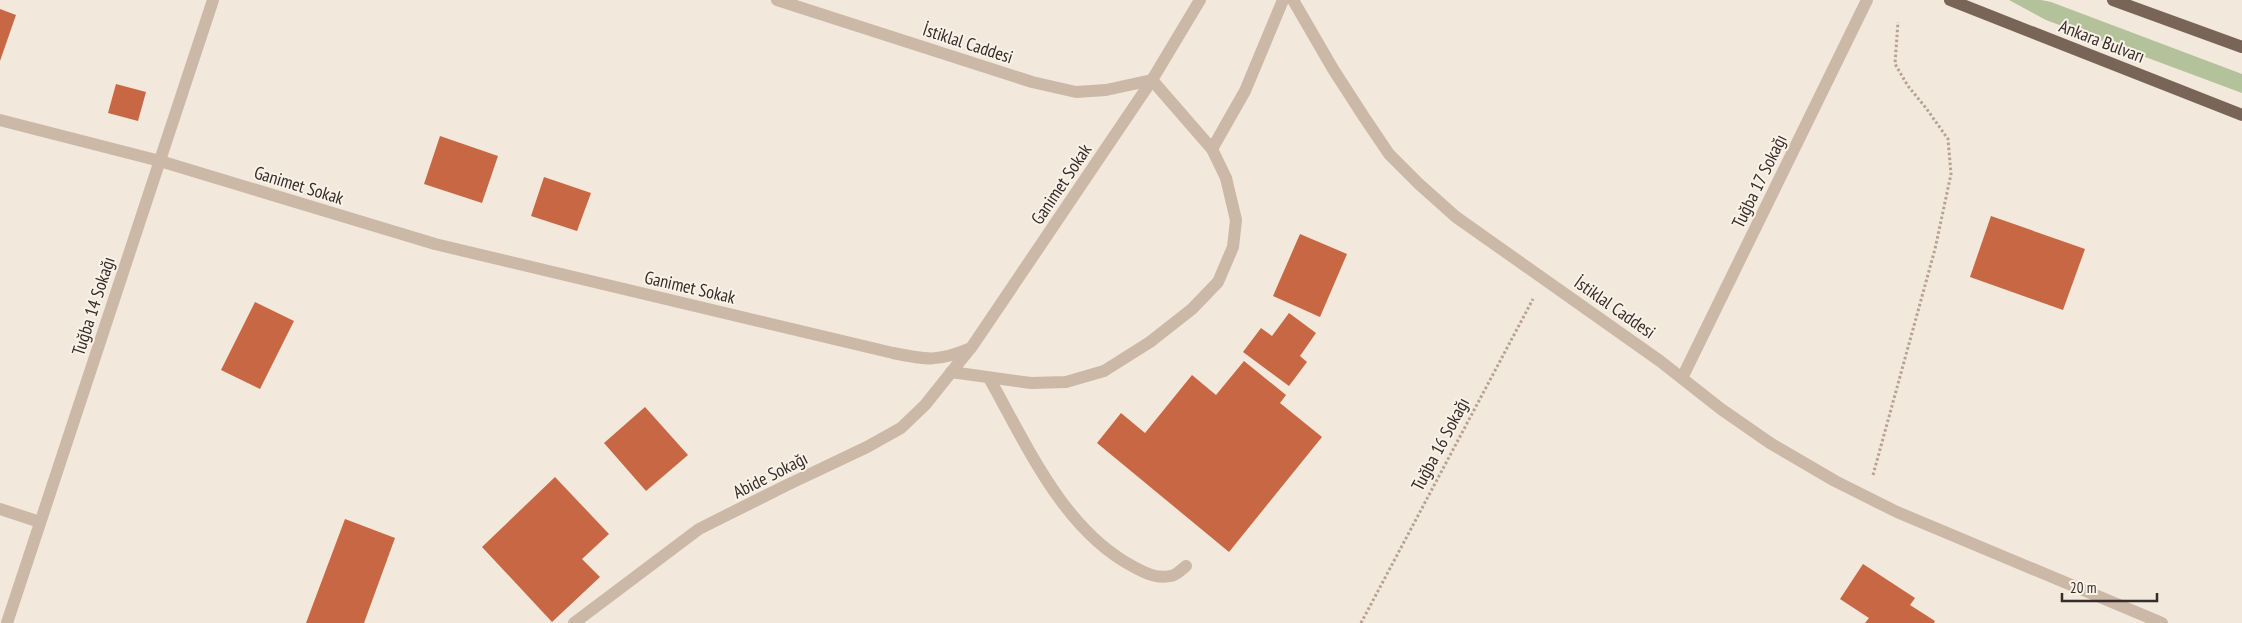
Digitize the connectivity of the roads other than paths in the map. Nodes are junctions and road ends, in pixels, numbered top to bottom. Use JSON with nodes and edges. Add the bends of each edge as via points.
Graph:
{"nodes":[{"id":1,"x":213,"y":0,"type":"edge"},
{"id":2,"x":777,"y":0,"type":"edge"},
{"id":3,"x":1200,"y":0,"type":"edge"},
{"id":4,"x":1283,"y":0,"type":"edge"},
{"id":5,"x":1293,"y":0,"type":"edge"},
{"id":6,"x":1867,"y":0,"type":"edge"},
{"id":7,"x":1950,"y":0,"type":"edge"},
{"id":8,"x":2113,"y":0,"type":"edge"},
{"id":9,"x":2242,"y":47,"type":"edge"},
{"id":10,"x":1152,"y":80,"type":"junction"},
{"id":11,"x":2242,"y":115,"type":"edge"},
{"id":12,"x":0,"y":120,"type":"edge"},
{"id":13,"x":1212,"y":149,"type":"junction"},
{"id":14,"x":160,"y":161,"type":"junction"},
{"id":15,"x":971,"y":348,"type":"junction"},
{"id":16,"x":951,"y":372,"type":"junction"},
{"id":17,"x":989,"y":378,"type":"junction"},
{"id":18,"x":1682,"y":378,"type":"junction"},
{"id":19,"x":0,"y":509,"type":"edge"},
{"id":20,"x":40,"y":522,"type":"junction"},
{"id":21,"x":1186,"y":566,"type":"dead end"},
{"id":22,"x":8,"y":623,"type":"edge"},
{"id":23,"x":574,"y":623,"type":"edge"},
{"id":24,"x":2162,"y":623,"type":"edge"}],
"edges":[{"from":1,"to":14,"type":"street","name":"Tuğba 14 Sokağı"},
{"from":2,"to":10,"type":"street","name":"İstiklal Caddesi","via":[[1032,82],[1076,92],[1106,90]]},
{"from":3,"to":10,"type":"street","name":"Ganimet Sokak"},
{"from":4,"to":13,"type":"street","via":[[1246,90]]},
{"from":5,"to":18,"type":"street","name":"İstiklal Caddesi","via":[[1333,69],[1389,154],[1418,184],[1456,217]]},
{"from":6,"to":18,"type":"street","name":"Tuğba 17 Sokağı"},
{"from":7,"to":11,"type":"main road","name":"Ankara Bulvarı"},
{"from":8,"to":9,"type":"main road"},
{"from":10,"to":13,"type":"street"},
{"from":10,"to":15,"type":"street","name":"Ganimet Sokak"},
{"from":12,"to":14,"type":"street","name":"Ganimet Sokak"},
{"from":13,"to":17,"type":"street","via":[[1226,178],[1236,220],[1233,248],[1218,282],[1192,309],[1150,342],[1104,370],[1066,382],[1031,383]]},
{"from":14,"to":15,"type":"street","name":"Ganimet Sokak","via":[[435,244],[893,353],[924,360],[948,358]]},
{"from":14,"to":20,"type":"street","name":"Tuğba 14 Sokağı"},
{"from":15,"to":16,"type":"street","name":"Abide Sokağı"},
{"from":16,"to":17,"type":"street"},
{"from":16,"to":23,"type":"street","name":"Abide Sokağı","via":[[901,428],[699,529]]},
{"from":17,"to":21,"type":"street","via":[[1053,489],[1080,527],[1123,561],[1150,576],[1172,576]]},
{"from":18,"to":24,"type":"street","name":"İstiklal Caddesi","via":[[1770,443],[1867,497]]},
{"from":19,"to":20,"type":"street"},
{"from":20,"to":22,"type":"street","name":"Tuğba 14 Sokağı"}]}
